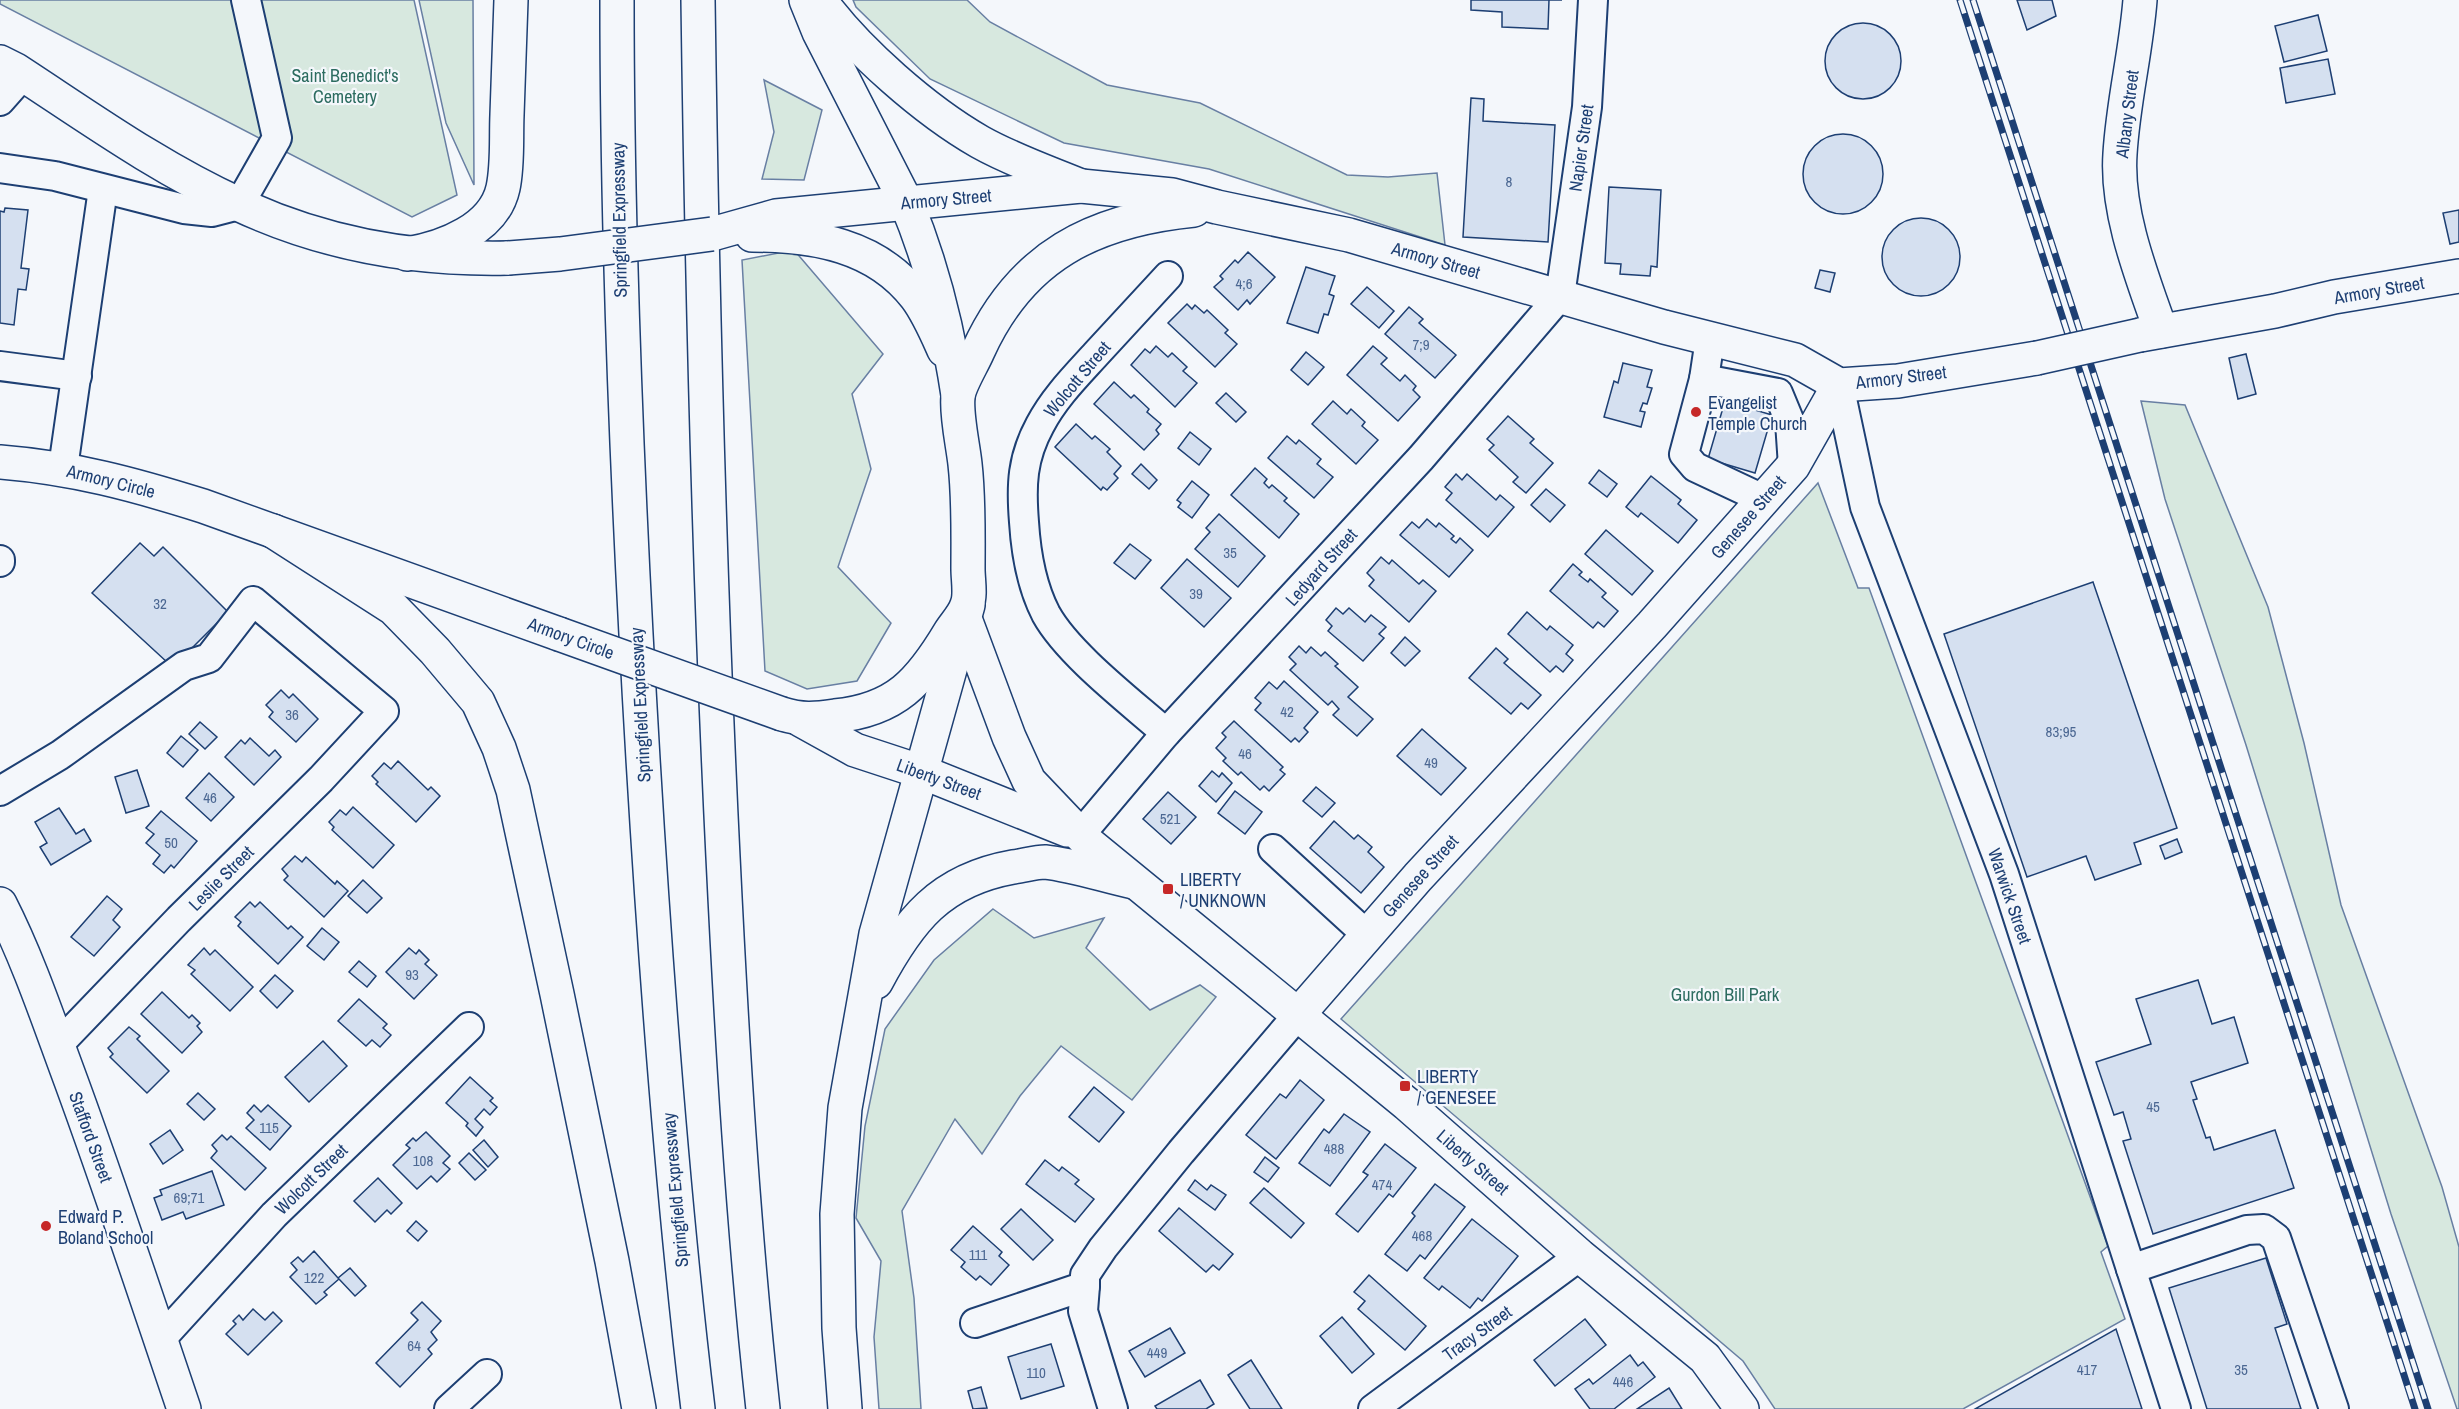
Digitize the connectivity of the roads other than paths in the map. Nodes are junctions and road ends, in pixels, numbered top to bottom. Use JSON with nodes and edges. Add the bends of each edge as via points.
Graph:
{"nodes":[{"id":1,"x":246,"y":0,"type":"edge"},
{"id":2,"x":511,"y":0,"type":"edge"},
{"id":3,"x":617,"y":0,"type":"edge"},
{"id":4,"x":698,"y":0,"type":"edge"},
{"id":5,"x":806,"y":0,"type":"edge"},
{"id":6,"x":820,"y":0,"type":"edge"},
{"id":7,"x":1593,"y":0,"type":"edge"},
{"id":8,"x":2140,"y":0,"type":"edge"},
{"id":9,"x":10,"y":65,"type":"edge"},
{"id":10,"x":0,"y":101,"type":"edge"},
{"id":11,"x":0,"y":168,"type":"edge"},
{"id":12,"x":1081,"y":186,"type":"junction"},
{"id":13,"x":103,"y":189,"type":"junction"},
{"id":14,"x":906,"y":202,"type":"junction"},
{"id":15,"x":239,"y":205,"type":"junction"},
{"id":16,"x":1217,"y":207,"type":"junction"},
{"id":17,"x":765,"y":227,"type":"junction"},
{"id":18,"x":407,"y":254,"type":"junction"},
{"id":19,"x":1168,"y":276,"type":"dead end"},
{"id":20,"x":2451,"y":277,"type":"edge"},
{"id":21,"x":1560,"y":296,"type":"junction"},
{"id":22,"x":2150,"y":333,"type":"junction"},
{"id":23,"x":1710,"y":339,"type":"junction"},
{"id":24,"x":0,"y":366,"type":"edge"},
{"id":25,"x":77,"y":376,"type":"junction"},
{"id":26,"x":1704,"y":379,"type":"junction"},
{"id":27,"x":1839,"y":385,"type":"junction"},
{"id":28,"x":956,"y":386,"type":"junction"},
{"id":29,"x":0,"y":462,"type":"edge"},
{"id":30,"x":1793,"y":466,"type":"junction"},
{"id":31,"x":63,"y":468,"type":"junction"},
{"id":32,"x":1763,"y":499,"type":"junction"},
{"id":33,"x":273,"y":531,"type":"junction"},
{"id":34,"x":966,"y":610,"type":"junction"},
{"id":35,"x":791,"y":717,"type":"junction"},
{"id":36,"x":1166,"y":733,"type":"junction"},
{"id":37,"x":922,"y":772,"type":"junction"},
{"id":38,"x":0,"y":791,"type":"edge"},
{"id":39,"x":1080,"y":835,"type":"junction"},
{"id":40,"x":1273,"y":849,"type":"dead end"},
{"id":41,"x":1134,"y":882,"type":"junction"},
{"id":42,"x":0,"y":904,"type":"edge"},
{"id":43,"x":1367,"y":935,"type":"junction"},
{"id":44,"x":9,"y":946,"type":"edge"},
{"id":45,"x":862,"y":1007,"type":"junction"},
{"id":46,"x":1297,"y":1016,"type":"junction"},
{"id":47,"x":469,"y":1027,"type":"dead end"},
{"id":48,"x":58,"y":1046,"type":"junction"},
{"id":49,"x":1580,"y":1256,"type":"junction"},
{"id":50,"x":2131,"y":1269,"type":"junction"},
{"id":51,"x":1084,"y":1286,"type":"junction"},
{"id":52,"x":975,"y":1323,"type":"dead end"},
{"id":53,"x":160,"y":1340,"type":"junction"},
{"id":54,"x":487,"y":1374,"type":"dead end"},
{"id":55,"x":184,"y":1409,"type":"edge"},
{"id":56,"x":449,"y":1409,"type":"edge"},
{"id":57,"x":639,"y":1409,"type":"edge"},
{"id":58,"x":698,"y":1409,"type":"edge"},
{"id":59,"x":763,"y":1409,"type":"edge"},
{"id":60,"x":845,"y":1409,"type":"edge"},
{"id":61,"x":1113,"y":1409,"type":"edge"},
{"id":62,"x":1373,"y":1409,"type":"edge"},
{"id":63,"x":1742,"y":1409,"type":"edge"},
{"id":64,"x":2176,"y":1409,"type":"edge"},
{"id":65,"x":2334,"y":1409,"type":"edge"}],
"edges":[{"from":1,"to":15,"type":"street","via":[[277,138]]},
{"from":2,"to":18,"type":"main road","via":[[505,167],[500,197],[486,217],[463,235],[444,245]]},
{"from":3,"to":58,"type":"main road","name":"Springfield Expressway","via":[[621,316],[639,691],[670,1131]]},
{"from":4,"to":59,"type":"main road","via":[[704,399],[718,760],[738,1132]]},
{"from":5,"to":14,"type":"main road"},
{"from":6,"to":12,"type":"main road","via":[[876,61],[931,109],[1019,162]]},
{"from":7,"to":21,"type":"street","name":"Napier Street","via":[[1587,107]]},
{"from":8,"to":22,"type":"main road","name":"Albany Street","via":[[2120,155],[2125,214]]},
{"from":9,"to":10,"type":"street"},
{"from":9,"to":15,"type":"main road","via":[[162,164]]},
{"from":11,"to":13,"type":"street","via":[[55,176]]},
{"from":12,"to":14,"type":"main road","name":"Armory Street"},
{"from":12,"to":16,"type":"main road","name":"Armory Street","via":[[1172,195]]},
{"from":13,"to":15,"type":"street","via":[[213,212]]},
{"from":13,"to":25,"type":"street"},
{"from":14,"to":17,"type":"main road","name":"Armory Street","via":[[776,216]]},
{"from":14,"to":28,"type":"main road","via":[[946,326]]},
{"from":15,"to":18,"type":"main road","via":[[321,235]]},
{"from":16,"to":21,"type":"main road","name":"Armory Street","via":[[1349,235]]},
{"from":16,"to":28,"type":"main road","name":"Armory Street","via":[[1155,214],[1090,233],[1057,251],[1027,277],[1004,305]]},
{"from":17,"to":18,"type":"main road","name":"Armory Street","bridge":true,"via":[[508,258]]},
{"from":17,"to":28,"type":"main road","via":[[834,242],[868,257],[897,277],[932,324]]},
{"from":19,"to":36,"type":"street","name":"Wolcott Street","via":[[1062,390],[1040,424],[1025,457],[1022,503],[1026,554],[1047,616],[1070,645]]},
{"from":20,"to":22,"type":"main road","name":"Armory Street"},
{"from":21,"to":23,"type":"main road","name":"Armory Street"},
{"from":21,"to":36,"type":"street","name":"Ledyard Street","via":[[1421,458]]},
{"from":22,"to":27,"type":"main road","name":"Armory Street","bridge":true,"via":[[2037,358],[1898,381]]},
{"from":23,"to":26,"type":"street"},
{"from":23,"to":27,"type":"main road","name":"Armory Street","via":[[1795,360]]},
{"from":24,"to":25,"type":"street"},
{"from":25,"to":31,"type":"street"},
{"from":26,"to":30,"type":"street","via":[[1778,393],[1790,422]]},
{"from":26,"to":32,"type":"street","via":[[1684,454],[1695,467]]},
{"from":27,"to":30,"type":"main road","name":"Genesee Street"},
{"from":27,"to":50,"type":"street","name":"Warwick Street","via":[[1865,507],[2004,874]]},
{"from":28,"to":34,"type":"main road","via":[[969,521]]},
{"from":29,"to":31,"type":"main road","name":"Armory Circle"},
{"from":30,"to":32,"type":"main road","name":"Genesee Street"},
{"from":31,"to":33,"type":"main road","name":"Armory Circle","via":[[157,491]]},
{"from":32,"to":43,"type":"main road","name":"Genesee Street"},
{"from":33,"to":35,"type":"main road","name":"Armory Circle","bridge":true},
{"from":33,"to":57,"type":"main road","via":[[393,608],[478,702],[499,748],[513,790],[555,983]]},
{"from":34,"to":35,"type":"main road","name":"Armory Circle","via":[[926,671],[897,697],[882,706],[847,715]]},
{"from":34,"to":37,"type":"main road"},
{"from":34,"to":39,"type":"main road","name":"Liberty Street","via":[[1008,737],[1029,781]]},
{"from":35,"to":37,"type":"main road","name":"Liberty Street","via":[[855,750]]},
{"from":36,"to":39,"type":"street","name":"Ledyard Street"},
{"from":37,"to":39,"type":"main road","name":"Liberty Street"},
{"from":37,"to":45,"type":"main road","via":[[876,934]]},
{"from":38,"to":48,"type":"street","name":"Leslie Street","via":[[60,755],[184,666],[209,658],[253,602],[384,711]]},
{"from":39,"to":41,"type":"main road","name":"Liberty Street"},
{"from":40,"to":43,"type":"street"},
{"from":41,"to":45,"type":"main road","via":[[1043,862],[987,872],[939,896],[913,922],[892,951]]},
{"from":41,"to":46,"type":"main road","name":"Liberty Street"},
{"from":42,"to":44,"type":"main road","name":"Stafford Street"},
{"from":43,"to":46,"type":"main road","name":"Genesee Street"},
{"from":44,"to":48,"type":"main road","name":"Stafford Street"},
{"from":45,"to":60,"type":"main road","via":[[844,1108],[837,1214],[838,1328]]},
{"from":46,"to":49,"type":"main road","name":"Liberty Street","via":[[1407,1104]]},
{"from":46,"to":51,"type":"street","name":"Genesee Street","via":[[1103,1248],[1085,1275]]},
{"from":47,"to":53,"type":"street","name":"Wolcott Street","via":[[274,1215]]},
{"from":48,"to":53,"type":"main road","name":"Stafford Street"},
{"from":49,"to":62,"type":"street","name":"Tracy Street"},
{"from":49,"to":63,"type":"main road","name":"Liberty Street","via":[[1705,1358]]},
{"from":50,"to":64,"type":"street","name":"Warwick Street"},
{"from":50,"to":65,"type":"street","via":[[2247,1230],[2264,1230],[2276,1238]]},
{"from":51,"to":52,"type":"street"},
{"from":51,"to":61,"type":"street","via":[[1083,1311]]},
{"from":53,"to":55,"type":"main road","name":"Stafford Street"},
{"from":54,"to":56,"type":"street"}]}
